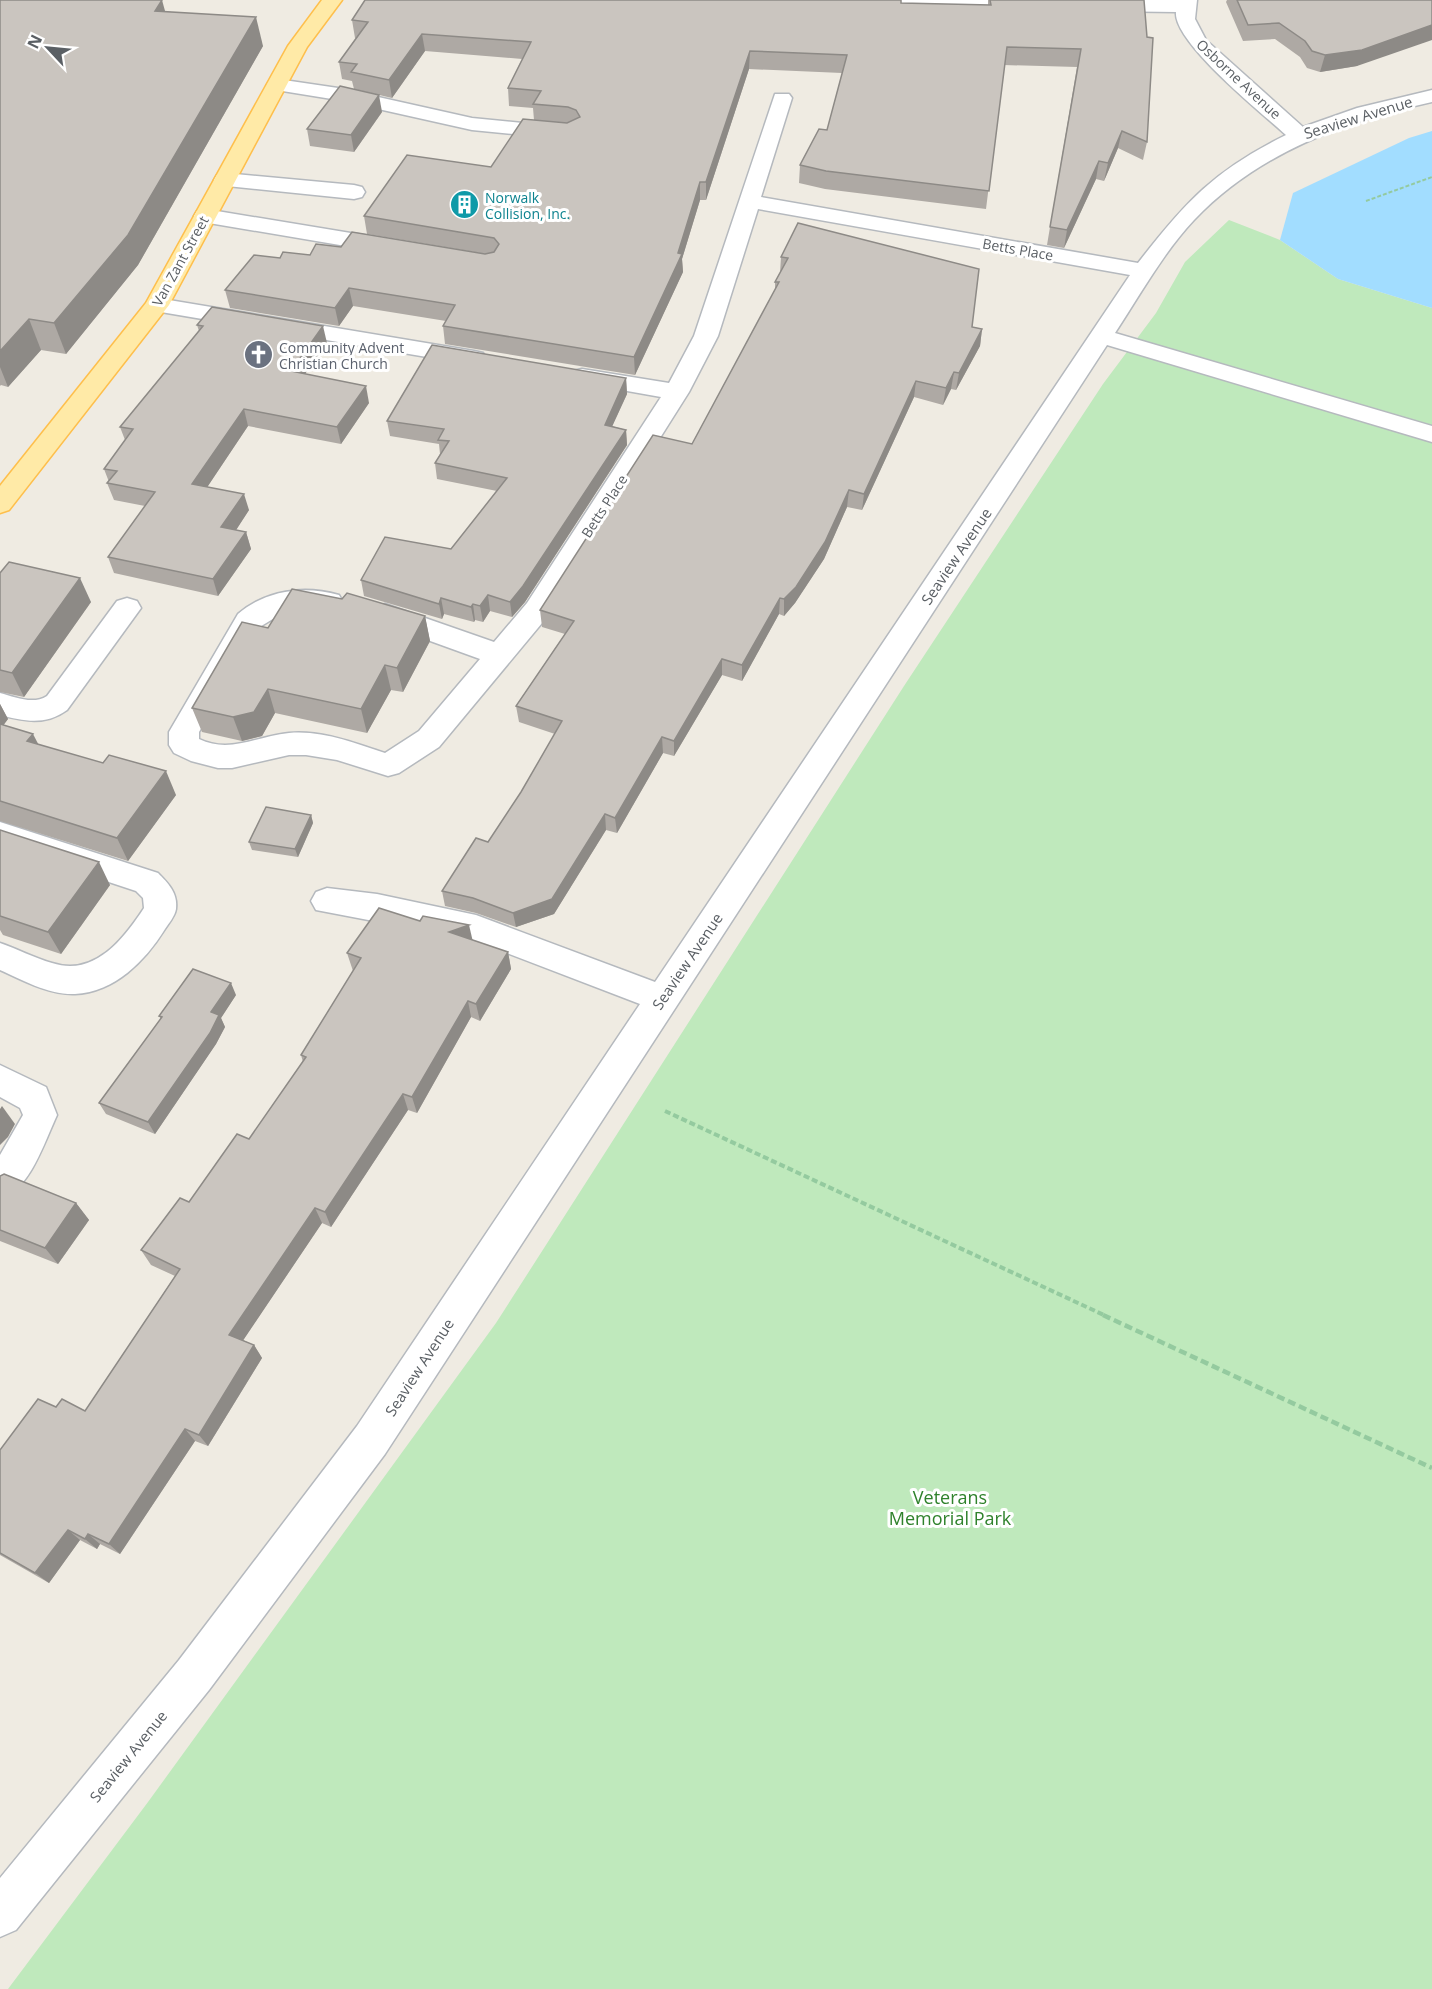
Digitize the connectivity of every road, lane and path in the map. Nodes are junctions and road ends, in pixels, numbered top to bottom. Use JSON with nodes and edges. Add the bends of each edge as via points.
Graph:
{"nodes":[{"id":1,"x":332,"y":0,"type":"edge"},
{"id":2,"x":954,"y":2,"type":"edge"},
{"id":3,"x":1185,"y":3,"type":"edge"},
{"id":4,"x":872,"y":4,"type":"edge"},
{"id":5,"x":1046,"y":5,"type":"edge"},
{"id":6,"x":1081,"y":5,"type":"edge"},
{"id":7,"x":277,"y":85,"type":"junction"},
{"id":8,"x":1432,"y":96,"type":"edge"},
{"id":9,"x":782,"y":98,"type":"dead end"},
{"id":10,"x":569,"y":133,"type":"edge"},
{"id":11,"x":1299,"y":135,"type":"junction"},
{"id":12,"x":1432,"y":177,"type":"edge"},
{"id":13,"x":225,"y":180,"type":"junction"},
{"id":14,"x":354,"y":192,"type":"dead end"},
{"id":15,"x":749,"y":201,"type":"junction"},
{"id":16,"x":1366,"y":201,"type":"dead end"},
{"id":17,"x":205,"y":216,"type":"junction"},
{"id":18,"x":411,"y":250,"type":"edge"},
{"id":19,"x":1144,"y":271,"type":"junction"},
{"id":20,"x":157,"y":305,"type":"junction"},
{"id":21,"x":1101,"y":336,"type":"junction"},
{"id":22,"x":500,"y":362,"type":"edge"},
{"id":23,"x":559,"y":372,"type":"edge"},
{"id":24,"x":677,"y":392,"type":"junction"},
{"id":25,"x":1432,"y":434,"type":"edge"},
{"id":26,"x":0,"y":504,"type":"edge"},
{"id":27,"x":127,"y":608,"type":"dead end"},
{"id":28,"x":499,"y":655,"type":"junction"},
{"id":29,"x":0,"y":704,"type":"edge"},
{"id":30,"x":0,"y":834,"type":"edge"},
{"id":31,"x":327,"y":901,"type":"dead end"},
{"id":32,"x":0,"y":956,"type":"edge"},
{"id":33,"x":663,"y":999,"type":"junction"},
{"id":34,"x":0,"y":1080,"type":"edge"},
{"id":35,"x":665,"y":1112,"type":"dead end"},
{"id":36,"x":0,"y":1184,"type":"edge"},
{"id":37,"x":1432,"y":1468,"type":"edge"},
{"id":38,"x":0,"y":1914,"type":"edge"}],
"edges":[{"from":1,"to":7,"type":"main road","name":"Van Zant Street","via":[[298,46]]},
{"from":2,"to":4,"type":"street"},
{"from":2,"to":5,"type":"street"},
{"from":3,"to":6,"type":"street","name":"Osborne Avenue"},
{"from":3,"to":11,"type":"street","name":"Osborne Avenue","via":[[1185,19],[1198,43]]},
{"from":7,"to":10,"type":"street","via":[[338,94],[472,124]]},
{"from":7,"to":13,"type":"main road","name":"Van Zant Street"},
{"from":8,"to":11,"type":"street","name":"Seaview Avenue","via":[[1383,106]]},
{"from":9,"to":15,"type":"street","name":"Betts Place"},
{"from":11,"to":19,"type":"street","name":"Seaview Avenue","via":[[1231,176],[1186,216]]},
{"from":12,"to":16,"type":"path"},
{"from":13,"to":14,"type":"street"},
{"from":13,"to":17,"type":"main road","name":"Van Zant Street"},
{"from":15,"to":19,"type":"street","name":"Betts Place"},
{"from":15,"to":24,"type":"street","name":"Betts Place","via":[[706,336]]},
{"from":17,"to":18,"type":"street"},
{"from":17,"to":20,"type":"main road","name":"Van Zant Street"},
{"from":19,"to":21,"type":"street","name":"Seaview Avenue"},
{"from":20,"to":22,"type":"street"},
{"from":20,"to":26,"type":"main road","name":"Van Zant Street"},
{"from":21,"to":25,"type":"street"},
{"from":21,"to":33,"type":"street","name":"Seaview Avenue"},
{"from":23,"to":24,"type":"street"},
{"from":24,"to":28,"type":"street","name":"Betts Place","via":[[537,610]]},
{"from":27,"to":29,"type":"street","via":[[48,711],[32,712]]},
{"from":28,"to":28,"type":"street","name":"Betts Place","via":[[429,739],[388,765],[305,744],[225,758],[202,756],[184,745],[184,732],[248,621],[261,608],[281,601],[358,606]]},
{"from":30,"to":32,"type":"street","via":[[147,882],[159,894],[160,910],[123,958],[100,975],[73,981],[56,978]]},
{"from":31,"to":33,"type":"street","via":[[377,907],[476,928]]},
{"from":33,"to":38,"type":"street","name":"Seaview Avenue","via":[[371,1440],[194,1675]]},
{"from":34,"to":36,"type":"street","via":[[34,1098],[40,1115],[21,1154]]},
{"from":35,"to":37,"type":"path"}]}
